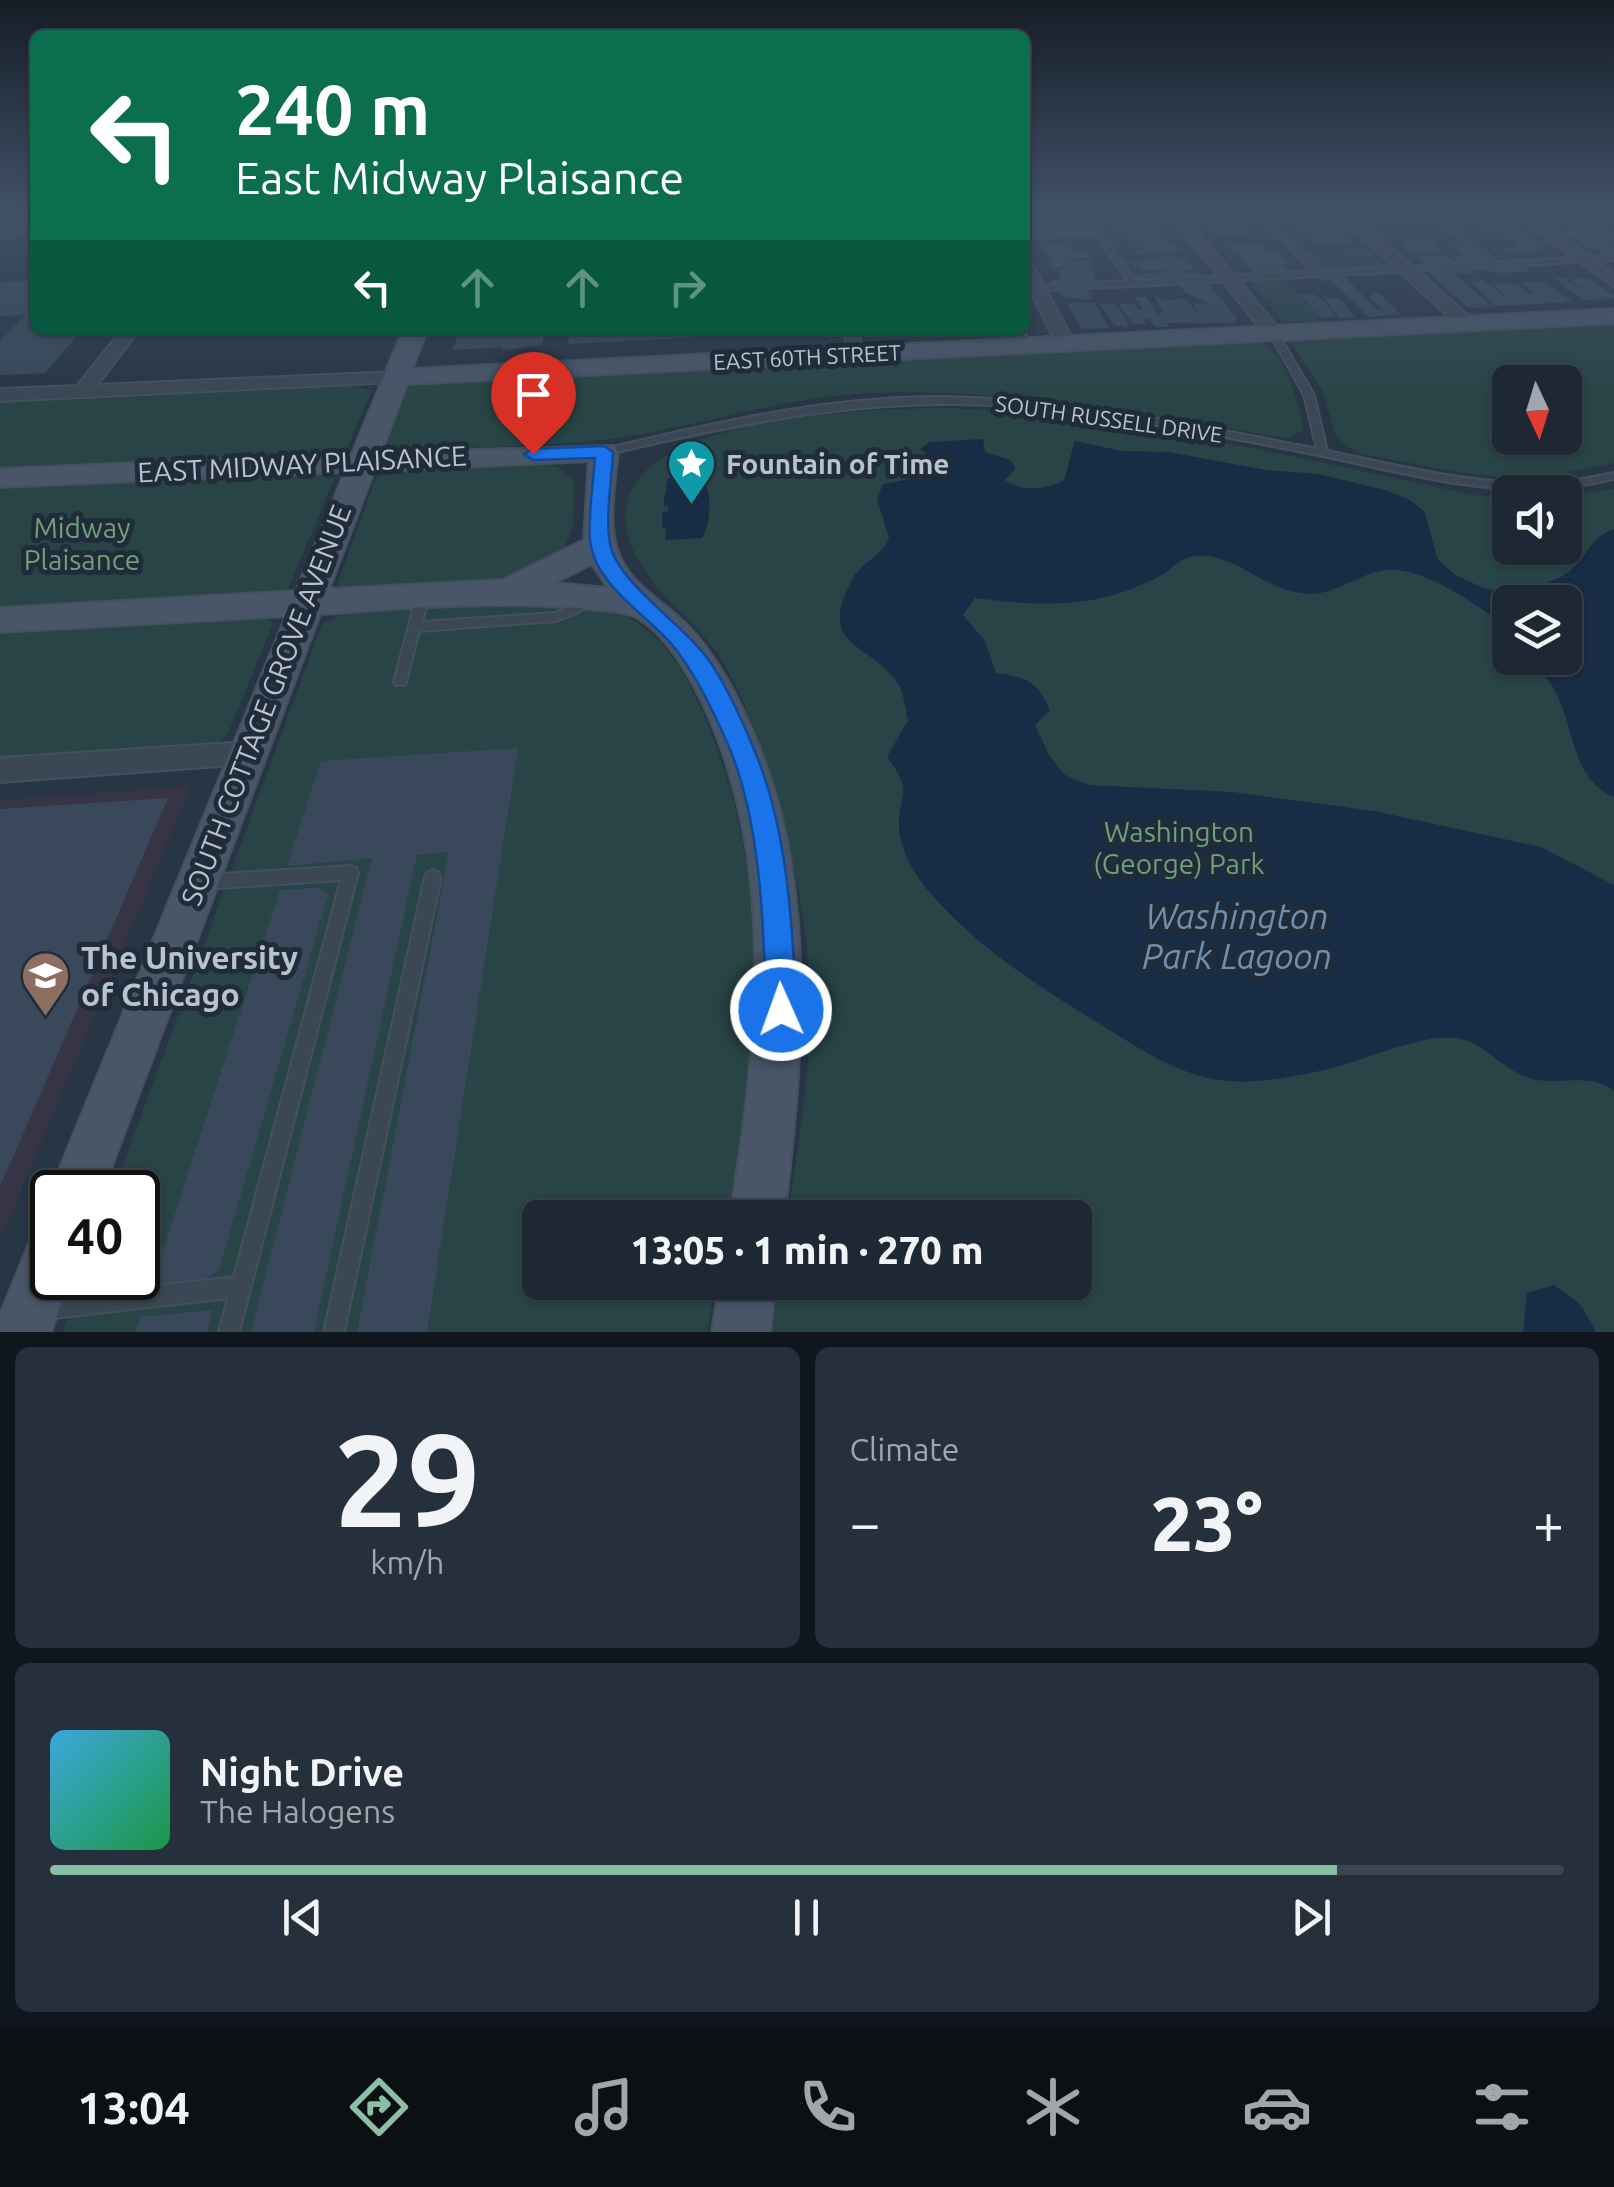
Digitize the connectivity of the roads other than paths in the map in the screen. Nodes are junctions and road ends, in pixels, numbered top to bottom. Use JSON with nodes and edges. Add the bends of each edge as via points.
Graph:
{"nodes":[{"id":1,"x":1127,"y":274,"type":"edge"},
{"id":2,"x":1225,"y":274,"type":"edge"},
{"id":3,"x":1305,"y":274,"type":"edge"},
{"id":4,"x":1411,"y":274,"type":"edge"},
{"id":5,"x":1030,"y":275,"type":"edge"},
{"id":6,"x":1230,"y":280,"type":"junction"},
{"id":7,"x":1134,"y":284,"type":"junction"},
{"id":8,"x":1037,"y":288,"type":"junction"},
{"id":9,"x":1614,"y":316,"type":"edge"},
{"id":10,"x":1466,"y":324,"type":"junction"},
{"id":11,"x":1274,"y":334,"type":"junction"},
{"id":12,"x":127,"y":335,"type":"edge"},
{"id":13,"x":413,"y":335,"type":"edge"},
{"id":14,"x":1023,"y":338,"type":"edge"},
{"id":15,"x":854,"y":342,"type":"edge"},
{"id":16,"x":1066,"y":344,"type":"junction"},
{"id":17,"x":396,"y":378,"type":"junction"},
{"id":18,"x":82,"y":392,"type":"junction"},
{"id":19,"x":0,"y":395,"type":"edge"},
{"id":20,"x":604,"y":452,"type":"junction"},
{"id":21,"x":1323,"y":453,"type":"junction"},
{"id":22,"x":363,"y":461,"type":"junction"},
{"id":23,"x":1614,"y":476,"type":"edge"},
{"id":24,"x":0,"y":478,"type":"edge"},
{"id":25,"x":600,"y":544,"type":"junction"},
{"id":26,"x":508,"y":590,"type":"junction"},
{"id":27,"x":586,"y":596,"type":"junction"},
{"id":28,"x":306,"y":602,"type":"junction"},
{"id":29,"x":645,"y":607,"type":"junction"},
{"id":30,"x":419,"y":611,"type":"junction"},
{"id":31,"x":0,"y":620,"type":"edge"},
{"id":32,"x":400,"y":682,"type":"dead end"},
{"id":33,"x":247,"y":752,"type":"junction"},
{"id":34,"x":0,"y":770,"type":"edge"},
{"id":35,"x":433,"y":877,"type":"dead end"},
{"id":36,"x":196,"y":882,"type":"junction"},
{"id":37,"x":85,"y":1170,"type":"edge"},
{"id":38,"x":760,"y":1200,"type":"edge"},
{"id":39,"x":242,"y":1286,"type":"junction"},
{"id":40,"x":745,"y":1300,"type":"edge"},
{"id":41,"x":26,"y":1321,"type":"edge"},
{"id":42,"x":229,"y":1332,"type":"edge"},
{"id":43,"x":334,"y":1332,"type":"edge"},
{"id":44,"x":741,"y":1332,"type":"edge"}],
"edges":[{"from":1,"to":7,"type":"lane"},
{"from":2,"to":6,"type":"street"},
{"from":3,"to":6,"type":"lane"},
{"from":4,"to":10,"type":"street"},
{"from":5,"to":8,"type":"street"},
{"from":6,"to":7,"type":"lane"},
{"from":6,"to":11,"type":"street"},
{"from":7,"to":8,"type":"lane"},
{"from":8,"to":16,"type":"street"},
{"from":9,"to":10,"type":"street","name":"EAST 60TH STREET"},
{"from":10,"to":11,"type":"street","name":"EAST 60TH STREET"},
{"from":11,"to":16,"type":"street","name":"EAST 60TH STREET"},
{"from":11,"to":21,"type":"lane","via":[[1309,396]]},
{"from":12,"to":18,"type":"street"},
{"from":13,"to":17,"type":"street","name":"SOUTH COTTAGE GROVE AVENUE"},
{"from":14,"to":15,"type":"street","name":"EAST 60TH STREET"},
{"from":14,"to":16,"type":"street","name":"EAST 60TH STREET"},
{"from":15,"to":17,"type":"street","name":"EAST 60TH STREET"},
{"from":17,"to":18,"type":"street","name":"EAST 60TH STREET"},
{"from":17,"to":22,"type":"street","name":"SOUTH COTTAGE GROVE AVENUE"},
{"from":18,"to":19,"type":"street","name":"EAST 60TH STREET"},
{"from":20,"to":21,"type":"lane","name":"SOUTH RUSSELL DRIVE","via":[[753,417],[922,398],[1037,406]]},
{"from":20,"to":22,"type":"street","name":"EAST MIDWAY PLAISANCE"},
{"from":20,"to":25,"type":"street"},
{"from":21,"to":23,"type":"lane","name":"SOUTH RUSSELL DRIVE","via":[[1478,486],[1540,488]]},
{"from":22,"to":24,"type":"street","name":"EAST MIDWAY PLAISANCE"},
{"from":22,"to":28,"type":"street","name":"SOUTH COTTAGE GROVE AVENUE"},
{"from":25,"to":26,"type":"street"},
{"from":25,"to":29,"type":"street","via":[[612,572]]},
{"from":26,"to":27,"type":"street"},
{"from":26,"to":30,"type":"street"},
{"from":27,"to":29,"type":"street"},
{"from":27,"to":30,"type":"lane","via":[[556,617]]},
{"from":28,"to":30,"type":"street"},
{"from":28,"to":31,"type":"street"},
{"from":28,"to":33,"type":"street","name":"SOUTH COTTAGE GROVE AVENUE"},
{"from":29,"to":38,"type":"street","via":[[702,668],[742,750],[764,831],[778,921],[781,1010]]},
{"from":30,"to":32,"type":"lane"},
{"from":33,"to":34,"type":"street"},
{"from":33,"to":36,"type":"street","name":"SOUTH COTTAGE GROVE AVENUE"},
{"from":35,"to":43,"type":"lane"},
{"from":36,"to":37,"type":"street","name":"SOUTH COTTAGE GROVE AVENUE"},
{"from":36,"to":39,"type":"lane","via":[[351,873]]},
{"from":39,"to":41,"type":"lane"},
{"from":39,"to":42,"type":"lane"},
{"from":40,"to":44,"type":"street"}]}
